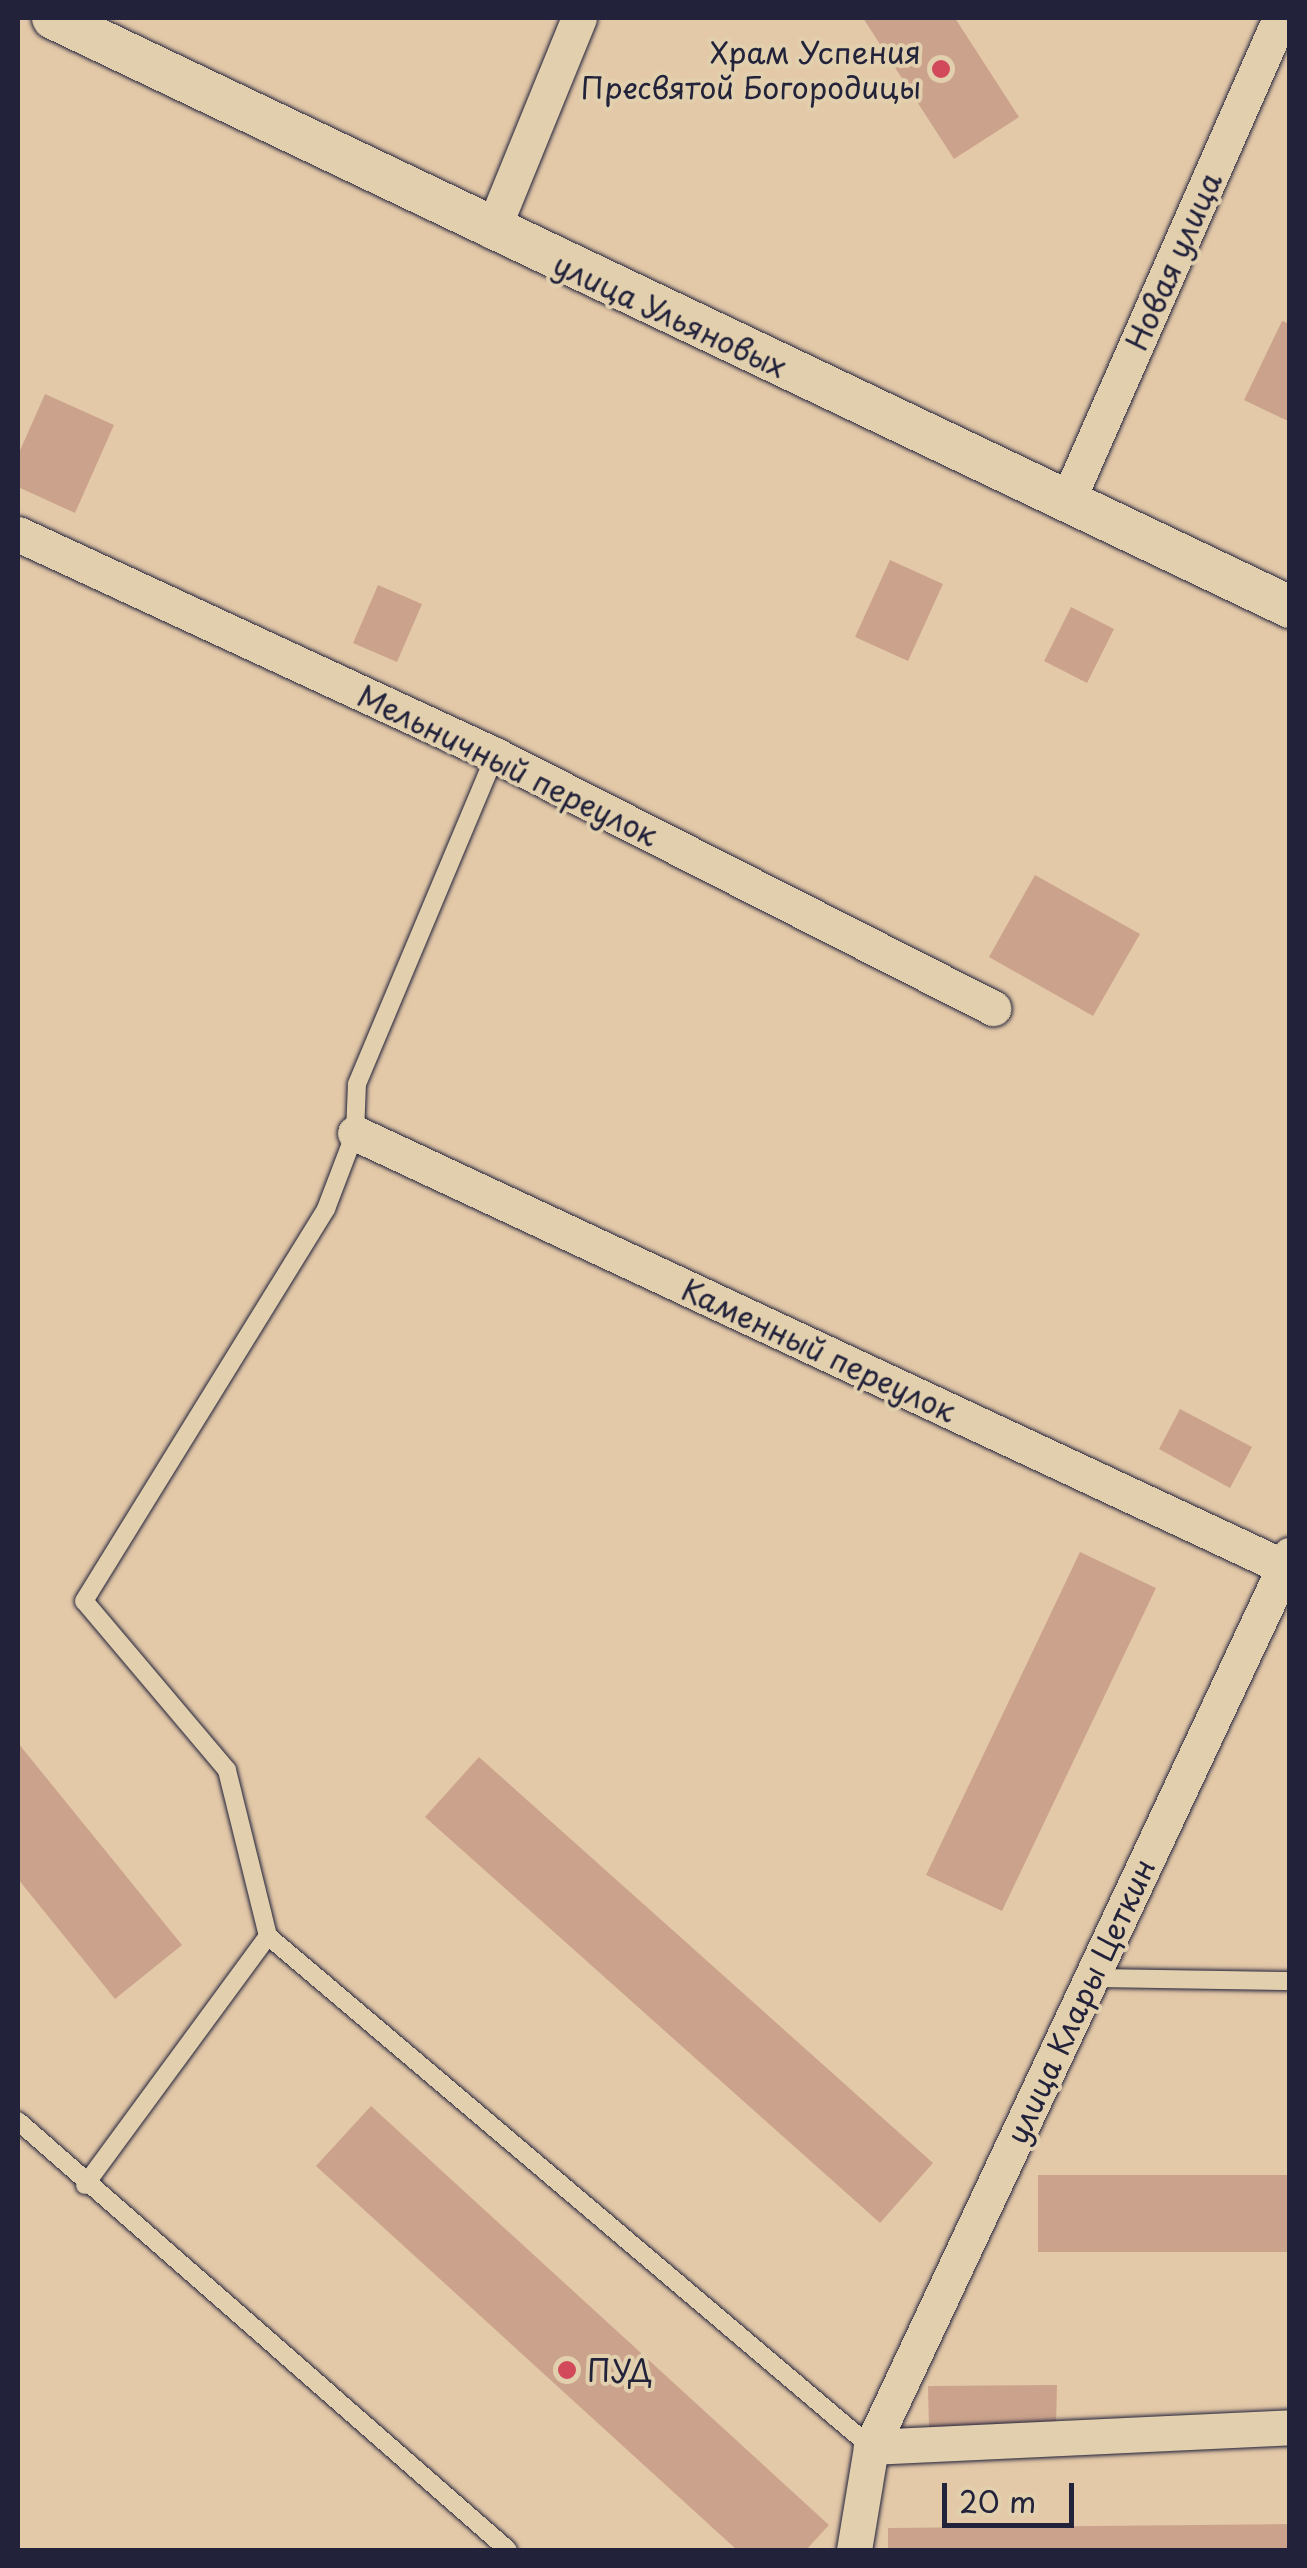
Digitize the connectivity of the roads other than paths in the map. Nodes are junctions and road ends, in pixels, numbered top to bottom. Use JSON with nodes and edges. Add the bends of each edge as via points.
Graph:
{"nodes":[{"id":1,"x":53,"y":18,"type":"edge"},
{"id":2,"x":579,"y":18,"type":"edge"},
{"id":3,"x":1280,"y":18,"type":"edge"},
{"id":4,"x":492,"y":231,"type":"junction"},
{"id":5,"x":1066,"y":504,"type":"junction"},
{"id":6,"x":18,"y":534,"type":"edge"},
{"id":7,"x":1290,"y":608,"type":"edge"},
{"id":8,"x":495,"y":755,"type":"junction"},
{"id":9,"x":992,"y":1008,"type":"dead end"},
{"id":10,"x":355,"y":1133,"type":"junction"},
{"id":11,"x":1287,"y":1561,"type":"edge"},
{"id":12,"x":268,"y":1936,"type":"junction"},
{"id":13,"x":1091,"y":1978,"type":"junction"},
{"id":14,"x":1290,"y":1981,"type":"edge"},
{"id":15,"x":18,"y":2121,"type":"edge"},
{"id":16,"x":85,"y":2184,"type":"junction"},
{"id":17,"x":1290,"y":2427,"type":"edge"},
{"id":18,"x":870,"y":2447,"type":"junction"},
{"id":19,"x":508,"y":2550,"type":"edge"},
{"id":20,"x":854,"y":2550,"type":"edge"}],
"edges":[{"from":1,"to":4,"type":"street","name":"улица Ульяновых"},
{"from":2,"to":4,"type":"street"},
{"from":3,"to":5,"type":"street","name":"Новая улица"},
{"from":4,"to":5,"type":"street","name":"улица Ульяновых"},
{"from":5,"to":7,"type":"street","name":"улица Ульяновых"},
{"from":6,"to":8,"type":"street","name":"Мельничный переулок"},
{"from":8,"to":9,"type":"street","name":"Мельничный переулок"},
{"from":8,"to":10,"type":"lane","via":[[357,1084]]},
{"from":10,"to":11,"type":"street","name":"Каменный переулок"},
{"from":10,"to":12,"type":"lane","via":[[326,1209],[84,1601],[227,1770]]},
{"from":11,"to":13,"type":"street","name":"улица Клары Цеткин"},
{"from":12,"to":16,"type":"lane"},
{"from":12,"to":18,"type":"lane"},
{"from":13,"to":14,"type":"lane"},
{"from":13,"to":18,"type":"street","name":"улица Клары Цеткин"},
{"from":15,"to":16,"type":"lane"},
{"from":16,"to":19,"type":"lane"},
{"from":17,"to":18,"type":"street"},
{"from":18,"to":20,"type":"street","name":"улица Клары Цеткин"}]}
